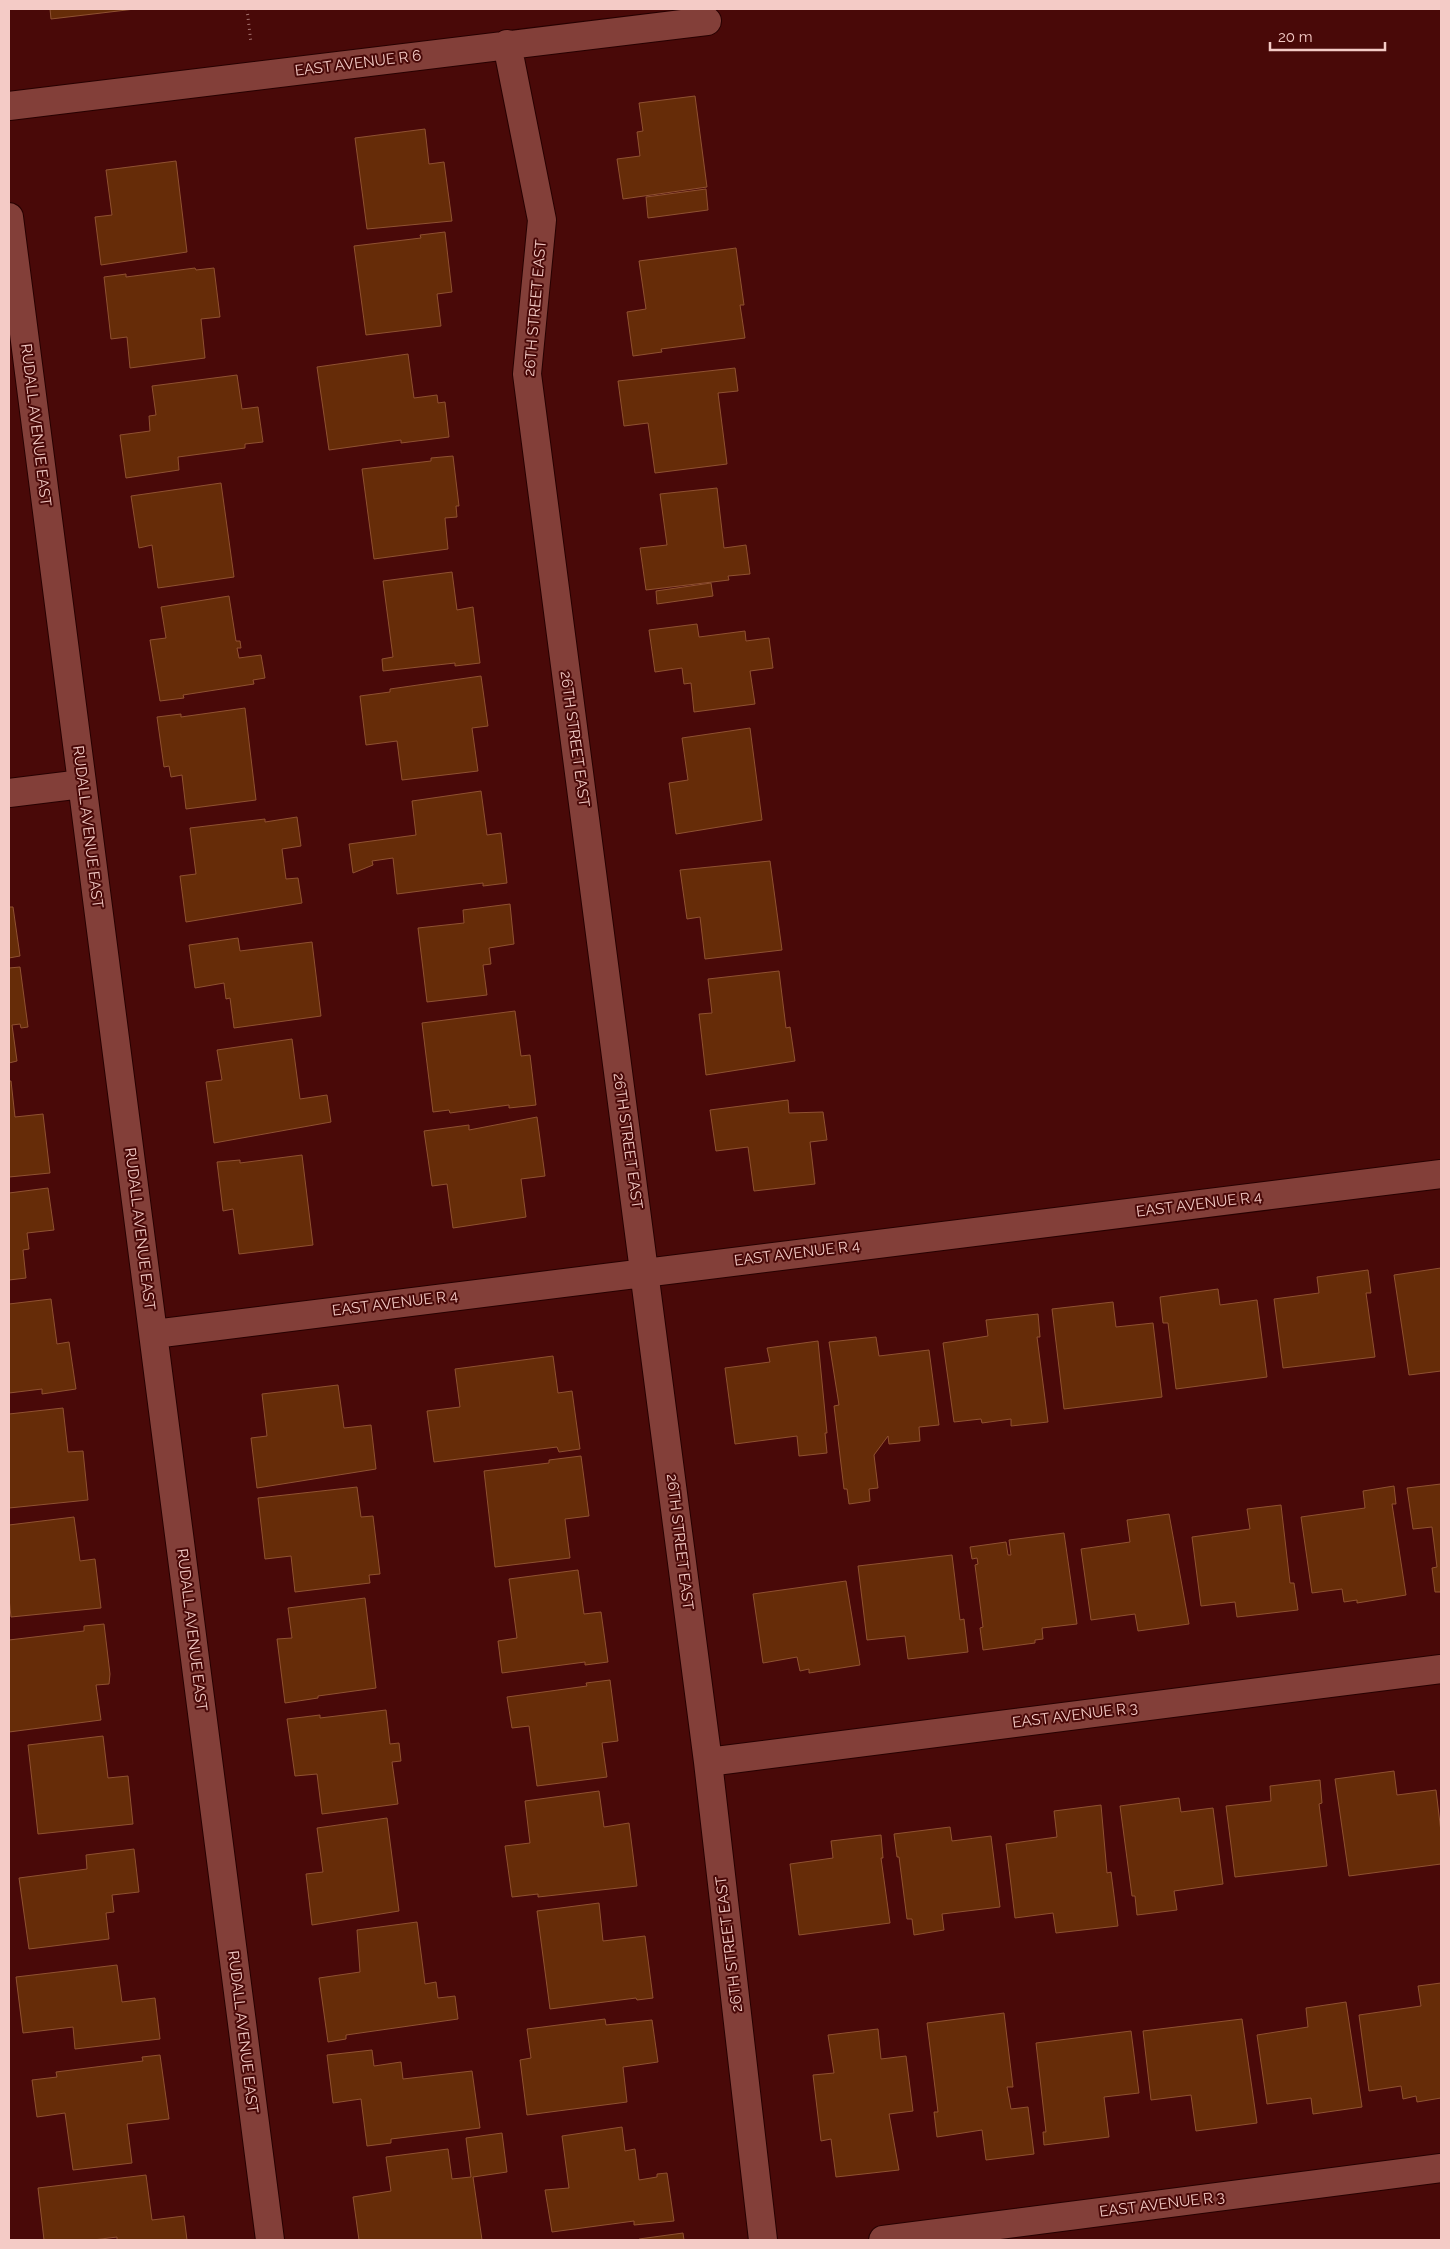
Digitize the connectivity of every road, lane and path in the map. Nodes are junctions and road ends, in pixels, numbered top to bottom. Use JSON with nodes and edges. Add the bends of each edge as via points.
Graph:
{"nodes":[{"id":1,"x":707,"y":21,"type":"dead end"},
{"id":2,"x":507,"y":44,"type":"junction"},
{"id":3,"x":9,"y":106,"type":"edge"},
{"id":4,"x":9,"y":217,"type":"edge"},
{"id":5,"x":82,"y":784,"type":"junction"},
{"id":6,"x":9,"y":793,"type":"edge"},
{"id":7,"x":1441,"y":1174,"type":"edge"},
{"id":8,"x":646,"y":1272,"type":"junction"},
{"id":9,"x":154,"y":1334,"type":"junction"},
{"id":10,"x":1441,"y":1669,"type":"edge"},
{"id":11,"x":708,"y":1762,"type":"junction"},
{"id":12,"x":1441,"y":2168,"type":"edge"},
{"id":13,"x":270,"y":2240,"type":"edge"},
{"id":14,"x":763,"y":2240,"type":"edge"},
{"id":15,"x":883,"y":2240,"type":"edge"}],
"edges":[{"from":1,"to":2,"type":"street","name":"EAST AVENUE R 6"},
{"from":2,"to":3,"type":"street","name":"EAST AVENUE R 6"},
{"from":2,"to":8,"type":"street","name":"26TH STREET EAST","via":[[542,220],[527,374]]},
{"from":4,"to":5,"type":"street","name":"RUDALL AVENUE EAST"},
{"from":5,"to":6,"type":"street"},
{"from":5,"to":9,"type":"street","name":"RUDALL AVENUE EAST"},
{"from":7,"to":8,"type":"street","name":"EAST AVENUE R 4"},
{"from":8,"to":9,"type":"street","name":"EAST AVENUE R 4"},
{"from":8,"to":11,"type":"street","name":"26TH STREET EAST"},
{"from":9,"to":13,"type":"street","name":"RUDALL AVENUE EAST"},
{"from":10,"to":11,"type":"street","name":"EAST AVENUE R 3"},
{"from":11,"to":14,"type":"street","name":"26TH STREET EAST"},
{"from":12,"to":15,"type":"street","name":"EAST AVENUE R 3"}]}
